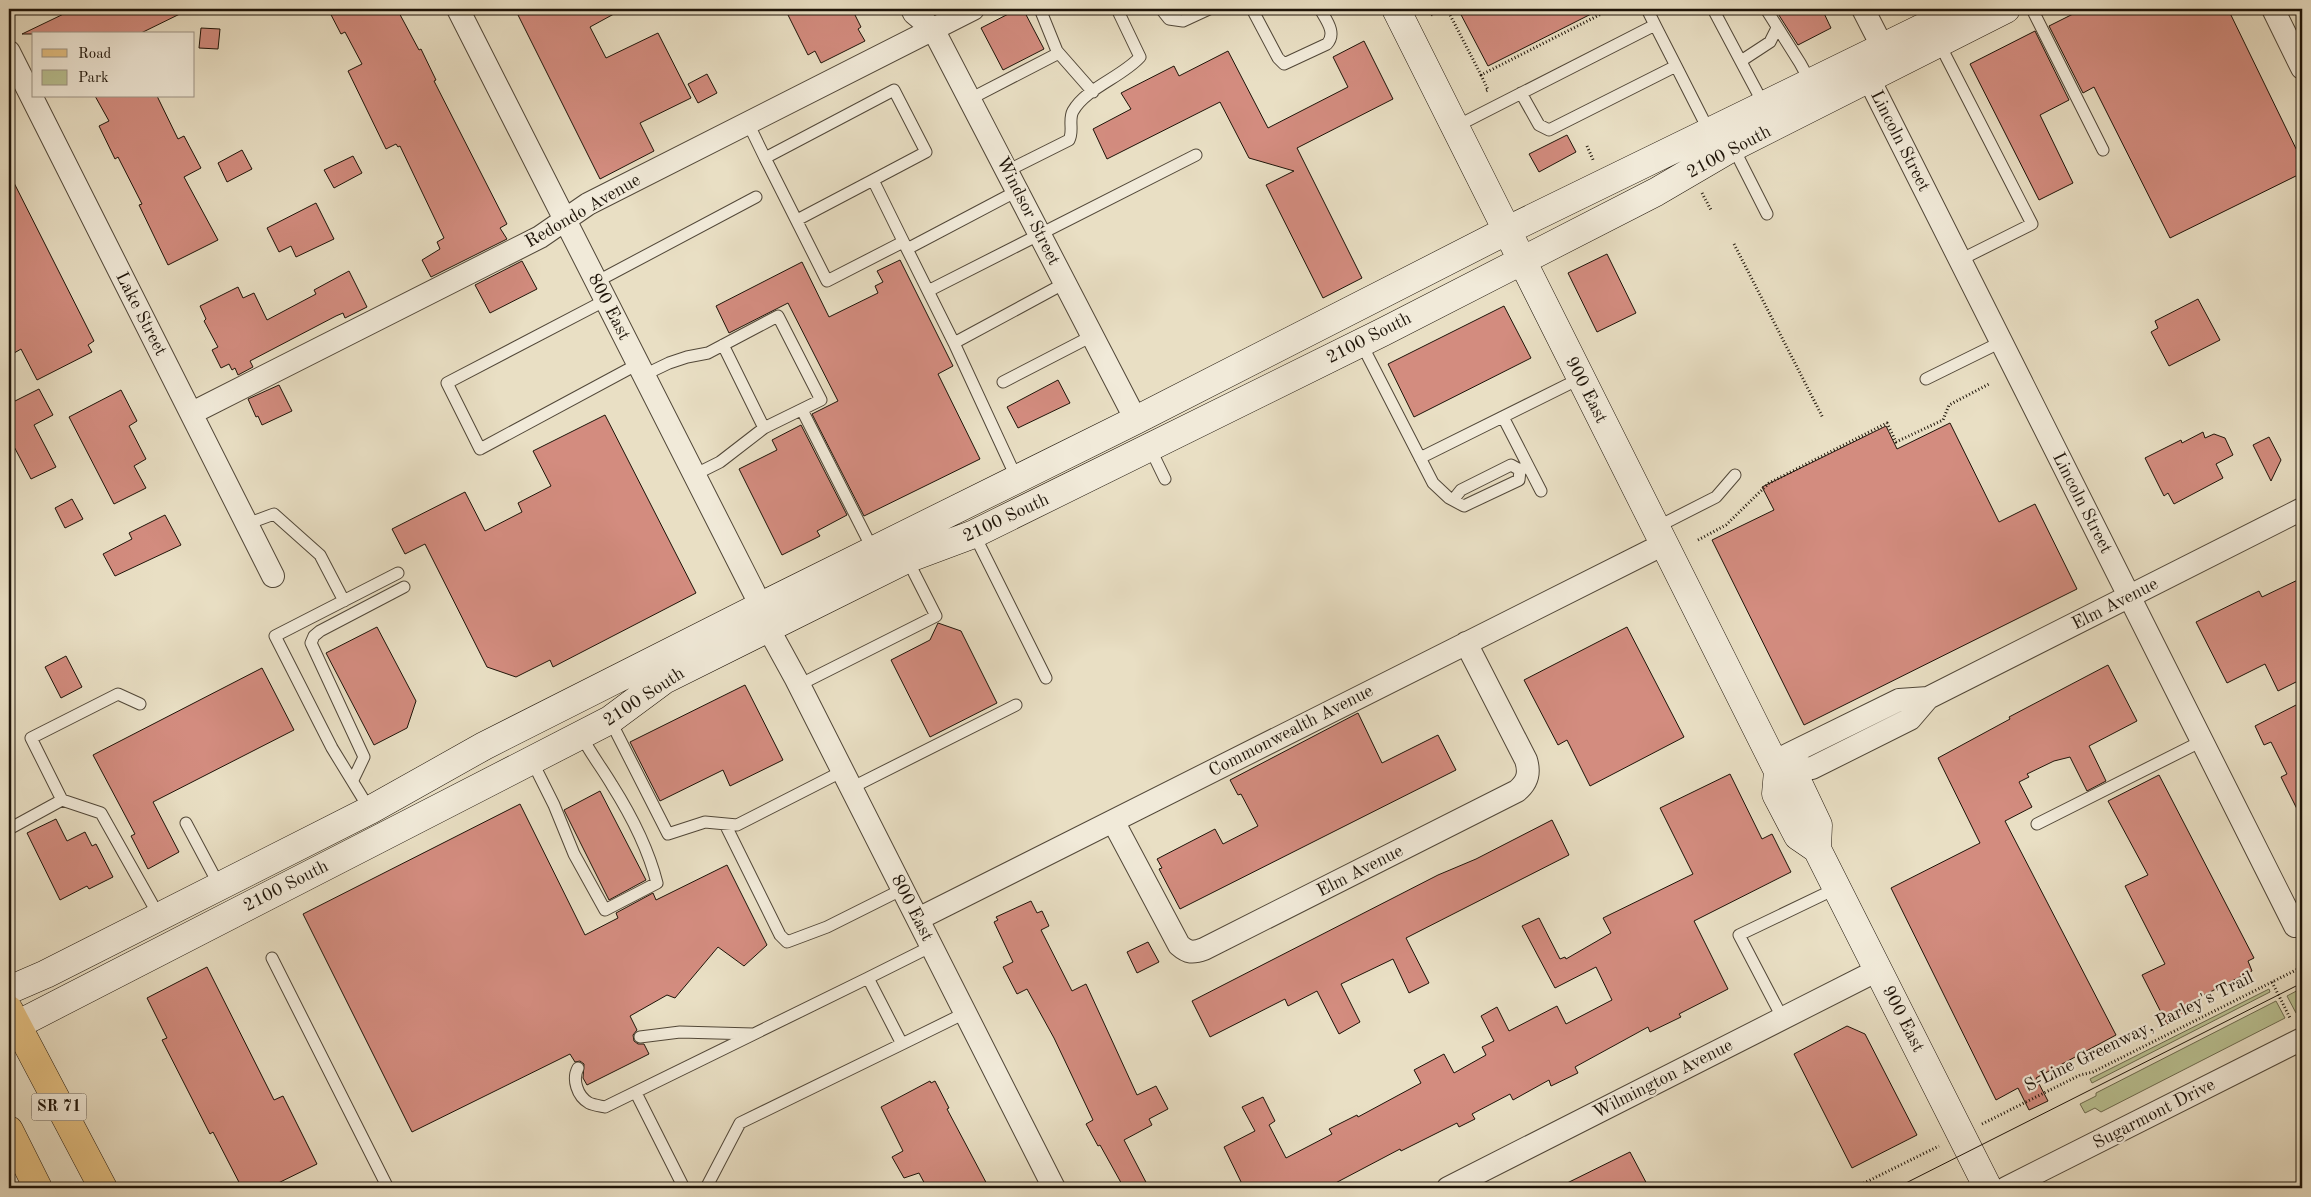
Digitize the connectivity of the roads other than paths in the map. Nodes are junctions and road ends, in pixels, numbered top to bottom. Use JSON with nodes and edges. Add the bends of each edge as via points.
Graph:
{"nodes":[{"id":1,"x":458,"y":9,"type":"edge"},
{"id":2,"x":912,"y":9,"type":"edge"},
{"id":3,"x":973,"y":9,"type":"edge"},
{"id":4,"x":1040,"y":9,"type":"edge"},
{"id":5,"x":1117,"y":9,"type":"edge"},
{"id":6,"x":1161,"y":9,"type":"edge"},
{"id":7,"x":1209,"y":9,"type":"edge"},
{"id":8,"x":1252,"y":9,"type":"edge"},
{"id":9,"x":1320,"y":9,"type":"edge"},
{"id":10,"x":1396,"y":9,"type":"edge"},
{"id":11,"x":1647,"y":9,"type":"edge"},
{"id":12,"x":1713,"y":9,"type":"edge"},
{"id":13,"x":1766,"y":9,"type":"edge"},
{"id":14,"x":1863,"y":9,"type":"edge"},
{"id":15,"x":1961,"y":9,"type":"edge"},
{"id":16,"x":2006,"y":9,"type":"edge"},
{"id":17,"x":2032,"y":9,"type":"edge"},
{"id":18,"x":2272,"y":9,"type":"edge"},
{"id":19,"x":1655,"y":25,"type":"junction"},
{"id":20,"x":1777,"y":28,"type":"junction"},
{"id":21,"x":934,"y":29,"type":"junction"},
{"id":22,"x":1927,"y":38,"type":"junction"},
{"id":23,"x":1883,"y":48,"type":"junction"},
{"id":24,"x":1057,"y":50,"type":"junction"},
{"id":25,"x":9,"y":52,"type":"edge"},
{"id":26,"x":1741,"y":61,"type":"junction"},
{"id":27,"x":1676,"y":66,"type":"junction"},
{"id":28,"x":2302,"y":68,"type":"edge"},
{"id":29,"x":1869,"y":79,"type":"junction"},
{"id":30,"x":1810,"y":83,"type":"junction"},
{"id":31,"x":1093,"y":92,"type":"junction"},
{"id":32,"x":1522,"y":94,"type":"junction"},
{"id":33,"x":32,"y":97,"type":"edge"},
{"id":34,"x":32,"y":98,"type":"edge"},
{"id":35,"x":970,"y":99,"type":"junction"},
{"id":36,"x":1764,"y":105,"type":"junction"},
{"id":37,"x":748,"y":123,"type":"junction"},
{"id":38,"x":1455,"y":127,"type":"junction"},
{"id":39,"x":1709,"y":132,"type":"junction"},
{"id":40,"x":1734,"y":147,"type":"junction"},
{"id":41,"x":2103,"y":150,"type":"dead end"},
{"id":42,"x":1196,"y":155,"type":"dead end"},
{"id":43,"x":764,"y":158,"type":"junction"},
{"id":44,"x":873,"y":180,"type":"junction"},
{"id":45,"x":1012,"y":181,"type":"junction"},
{"id":46,"x":756,"y":197,"type":"dead end"},
{"id":47,"x":1767,"y":214,"type":"dead end"},
{"id":48,"x":565,"y":219,"type":"junction"},
{"id":49,"x":797,"y":220,"type":"junction"},
{"id":50,"x":1508,"y":230,"type":"junction"},
{"id":51,"x":1040,"y":234,"type":"junction"},
{"id":52,"x":905,"y":245,"type":"junction"},
{"id":53,"x":1522,"y":260,"type":"junction"},
{"id":54,"x":1960,"y":260,"type":"junction"},
{"id":55,"x":1065,"y":284,"type":"junction"},
{"id":56,"x":601,"y":291,"type":"junction"},
{"id":57,"x":928,"y":291,"type":"junction"},
{"id":58,"x":1312,"y":331,"type":"junction"},
{"id":59,"x":1092,"y":336,"type":"junction"},
{"id":60,"x":1361,"y":342,"type":"junction"},
{"id":61,"x":2001,"y":342,"type":"junction"},
{"id":62,"x":954,"y":343,"type":"junction"},
{"id":63,"x":723,"y":345,"type":"junction"},
{"id":64,"x":641,"y":370,"type":"junction"},
{"id":65,"x":1580,"y":378,"type":"junction"},
{"id":66,"x":1926,"y":378,"type":"dead end"},
{"id":67,"x":1003,"y":382,"type":"dead end"},
{"id":68,"x":802,"y":410,"type":"junction"},
{"id":69,"x":192,"y":413,"type":"junction"},
{"id":70,"x":1503,"y":417,"type":"junction"},
{"id":71,"x":1136,"y":420,"type":"junction"},
{"id":72,"x":764,"y":428,"type":"junction"},
{"id":73,"x":1150,"y":448,"type":"junction"},
{"id":74,"x":1420,"y":458,"type":"junction"},
{"id":75,"x":1524,"y":468,"type":"junction"},
{"id":76,"x":694,"y":475,"type":"junction"},
{"id":77,"x":1735,"y":475,"type":"dead end"},
{"id":78,"x":1017,"y":479,"type":"junction"},
{"id":79,"x":1165,"y":479,"type":"dead end"},
{"id":80,"x":1541,"y":491,"type":"dead end"},
{"id":81,"x":1454,"y":500,"type":"junction"},
{"id":82,"x":2302,"y":509,"type":"edge"},
{"id":83,"x":247,"y":524,"type":"junction"},
{"id":84,"x":974,"y":534,"type":"junction"},
{"id":85,"x":1660,"y":536,"type":"junction"},
{"id":86,"x":873,"y":550,"type":"junction"},
{"id":87,"x":907,"y":560,"type":"junction"},
{"id":88,"x":398,"y":573,"type":"dead end"},
{"id":89,"x":273,"y":576,"type":"dead end"},
{"id":90,"x":404,"y":587,"type":"dead end"},
{"id":91,"x":2129,"y":597,"type":"junction"},
{"id":92,"x":344,"y":601,"type":"junction"},
{"id":93,"x":764,"y":617,"type":"junction"},
{"id":94,"x":1466,"y":643,"type":"junction"},
{"id":95,"x":1046,"y":678,"type":"dead end"},
{"id":96,"x":800,"y":685,"type":"junction"},
{"id":97,"x":140,"y":704,"type":"dead end"},
{"id":98,"x":1016,"y":705,"type":"dead end"},
{"id":99,"x":610,"y":720,"type":"junction"},
{"id":100,"x":581,"y":735,"type":"junction"},
{"id":101,"x":2202,"y":741,"type":"junction"},
{"id":102,"x":532,"y":761,"type":"junction"},
{"id":103,"x":1776,"y":766,"type":"junction"},
{"id":104,"x":847,"y":779,"type":"junction"},
{"id":105,"x":353,"y":780,"type":"junction"},
{"id":106,"x":62,"y":800,"type":"junction"},
{"id":107,"x":370,"y":810,"type":"junction"},
{"id":108,"x":1113,"y":821,"type":"junction"},
{"id":109,"x":186,"y":823,"type":"dead end"},
{"id":110,"x":725,"y":824,"type":"junction"},
{"id":111,"x":2037,"y":824,"type":"dead end"},
{"id":112,"x":9,"y":829,"type":"edge"},
{"id":113,"x":220,"y":885,"type":"junction"},
{"id":114,"x":1836,"y":888,"type":"junction"},
{"id":115,"x":903,"y":889,"type":"junction"},
{"id":116,"x":158,"y":916,"type":"junction"},
{"id":117,"x":918,"y":919,"type":"junction"},
{"id":118,"x":2295,"y":926,"type":"dead end"},
{"id":119,"x":932,"y":946,"type":"junction"},
{"id":120,"x":272,"y":958,"type":"dead end"},
{"id":121,"x":1878,"y":970,"type":"junction"},
{"id":122,"x":868,"y":978,"type":"junction"},
{"id":123,"x":9,"y":990,"type":"edge"},
{"id":124,"x":965,"y":1013,"type":"junction"},
{"id":125,"x":1783,"y":1019,"type":"junction"},
{"id":126,"x":11,"y":1021,"type":"edge"},
{"id":127,"x":754,"y":1034,"type":"junction"},
{"id":128,"x":640,"y":1037,"type":"dead end"},
{"id":129,"x":2302,"y":1039,"type":"edge"},
{"id":130,"x":902,"y":1044,"type":"junction"},
{"id":131,"x":578,"y":1068,"type":"dead end"},
{"id":132,"x":636,"y":1092,"type":"junction"},
{"id":133,"x":9,"y":1130,"type":"edge"},
{"id":134,"x":38,"y":1188,"type":"edge"},
{"id":135,"x":103,"y":1188,"type":"edge"},
{"id":136,"x":388,"y":1188,"type":"edge"},
{"id":137,"x":684,"y":1188,"type":"edge"},
{"id":138,"x":706,"y":1188,"type":"edge"},
{"id":139,"x":1054,"y":1188,"type":"edge"},
{"id":140,"x":1448,"y":1188,"type":"edge"},
{"id":141,"x":1988,"y":1188,"type":"edge"},
{"id":142,"x":2006,"y":1188,"type":"edge"}],
"edges":[{"from":1,"to":48,"type":"street","name":"800 East"},
{"from":2,"to":21,"type":"street","name":"Windsor Street"},
{"from":3,"to":21,"type":"street","name":"Redondo Avenue"},
{"from":4,"to":24,"type":"lane"},
{"from":5,"to":31,"type":"lane","via":[[1140,57]]},
{"from":6,"to":7,"type":"lane","via":[[1168,19],[1182,21]]},
{"from":8,"to":9,"type":"lane","via":[[1284,64],[1331,40],[1332,34]]},
{"from":10,"to":38,"type":"main road","name":"900 East"},
{"from":11,"to":19,"type":"lane"},
{"from":12,"to":26,"type":"lane"},
{"from":13,"to":20,"type":"lane"},
{"from":14,"to":23,"type":"street"},
{"from":15,"to":22,"type":"main road","name":"2100 South"},
{"from":16,"to":22,"type":"main road","name":"2100 South"},
{"from":17,"to":41,"type":"lane"},
{"from":18,"to":28,"type":"street"},
{"from":19,"to":27,"type":"lane"},
{"from":19,"to":32,"type":"lane"},
{"from":20,"to":26,"type":"lane","via":[[1770,42]]},
{"from":20,"to":30,"type":"lane"},
{"from":21,"to":35,"type":"street","name":"Windsor Street"},
{"from":21,"to":37,"type":"street","name":"Redondo Avenue"},
{"from":22,"to":23,"type":"main road","name":"2100 South"},
{"from":22,"to":29,"type":"main road","name":"2100 South"},
{"from":22,"to":54,"type":"lane","via":[[2032,224]]},
{"from":23,"to":30,"type":"main road","name":"2100 South"},
{"from":24,"to":31,"type":"lane"},
{"from":24,"to":35,"type":"lane","via":[[1055,55]]},
{"from":25,"to":33,"type":"street","name":"Lake Street"},
{"from":26,"to":36,"type":"lane"},
{"from":27,"to":32,"type":"lane","via":[[1549,130],[1539,126]]},
{"from":27,"to":39,"type":"lane"},
{"from":29,"to":40,"type":"main road","name":"2100 South"},
{"from":29,"to":54,"type":"street","name":"Lincoln Street"},
{"from":30,"to":36,"type":"main road","name":"2100 South"},
{"from":31,"to":45,"type":"lane","via":[[1074,109],[1069,140]]},
{"from":32,"to":38,"type":"lane"},
{"from":34,"to":69,"type":"street","name":"Lake Street"},
{"from":35,"to":45,"type":"street","name":"Windsor Street"},
{"from":36,"to":39,"type":"main road","name":"2100 South"},
{"from":37,"to":43,"type":"lane"},
{"from":37,"to":48,"type":"street","name":"Redondo Avenue","via":[[588,204]]},
{"from":38,"to":50,"type":"main road","name":"900 East"},
{"from":39,"to":50,"type":"main road","name":"2100 South"},
{"from":40,"to":47,"type":"lane"},
{"from":40,"to":53,"type":"main road","name":"2100 South","via":[[1656,192]]},
{"from":42,"to":51,"type":"lane"},
{"from":43,"to":44,"type":"lane","via":[[894,90],[926,152]]},
{"from":43,"to":49,"type":"lane"},
{"from":44,"to":49,"type":"lane"},
{"from":44,"to":52,"type":"lane"},
{"from":45,"to":51,"type":"street","name":"Windsor Street"},
{"from":45,"to":52,"type":"lane"},
{"from":46,"to":56,"type":"lane"},
{"from":48,"to":56,"type":"street","name":"800 East"},
{"from":48,"to":69,"type":"street","name":"Redondo Avenue","via":[[540,237]]},
{"from":49,"to":52,"type":"lane","via":[[827,281]]},
{"from":50,"to":53,"type":"main road","name":"900 East"},
{"from":50,"to":58,"type":"main road","name":"2100 South"},
{"from":51,"to":55,"type":"street","name":"Windsor Street"},
{"from":51,"to":57,"type":"lane"},
{"from":52,"to":57,"type":"lane"},
{"from":53,"to":60,"type":"main road","name":"2100 South"},
{"from":53,"to":65,"type":"main road","name":"900 East"},
{"from":54,"to":61,"type":"street","name":"Lincoln Street"},
{"from":55,"to":59,"type":"street","name":"Windsor Street"},
{"from":55,"to":62,"type":"lane"},
{"from":56,"to":64,"type":"street","name":"800 East"},
{"from":56,"to":64,"type":"lane","via":[[447,383],[480,449]]},
{"from":57,"to":62,"type":"lane"},
{"from":58,"to":71,"type":"main road","name":"2100 South"},
{"from":58,"to":73,"type":"main road","via":[[1307,345],[1292,357],[1163,423]]},
{"from":59,"to":67,"type":"lane"},
{"from":59,"to":71,"type":"street","name":"Windsor Street"},
{"from":60,"to":73,"type":"main road","name":"2100 South"},
{"from":60,"to":74,"type":"lane"},
{"from":61,"to":66,"type":"lane"},
{"from":61,"to":91,"type":"street","name":"Lincoln Street"},
{"from":62,"to":78,"type":"lane"},
{"from":63,"to":64,"type":"lane","via":[[708,353]]},
{"from":63,"to":68,"type":"lane","via":[[778,316],[821,400]]},
{"from":63,"to":72,"type":"lane"},
{"from":64,"to":76,"type":"street","name":"800 East"},
{"from":65,"to":70,"type":"lane"},
{"from":65,"to":85,"type":"main road","name":"900 East"},
{"from":68,"to":72,"type":"lane"},
{"from":68,"to":86,"type":"lane"},
{"from":69,"to":83,"type":"street","name":"Lake Street"},
{"from":70,"to":74,"type":"lane"},
{"from":70,"to":75,"type":"lane"},
{"from":71,"to":78,"type":"main road","name":"2100 South"},
{"from":71,"to":84,"type":"main road","via":[[1134,430],[1124,442],[987,511],[977,522]]},
{"from":72,"to":76,"type":"lane","via":[[720,462]]},
{"from":73,"to":79,"type":"lane"},
{"from":73,"to":84,"type":"main road","name":"2100 South"},
{"from":74,"to":81,"type":"lane","via":[[1433,483]]},
{"from":75,"to":80,"type":"lane"},
{"from":75,"to":81,"type":"lane","via":[[1512,465],[1461,490]]},
{"from":75,"to":81,"type":"lane","via":[[1519,480],[1464,506]]},
{"from":76,"to":93,"type":"street","name":"800 East"},
{"from":77,"to":85,"type":"lane","via":[[1716,497]]},
{"from":78,"to":86,"type":"main road","name":"2100 South"},
{"from":82,"to":91,"type":"street","name":"Elm Avenue"},
{"from":83,"to":89,"type":"street","name":"Lake Street"},
{"from":83,"to":92,"type":"lane","via":[[274,514],[320,555]]},
{"from":84,"to":87,"type":"main road","name":"2100 South"},
{"from":84,"to":95,"type":"lane"},
{"from":85,"to":94,"type":"street","name":"Commonwealth Avenue"},
{"from":85,"to":103,"type":"main road","name":"900 East"},
{"from":86,"to":93,"type":"main road","name":"2100 South"},
{"from":87,"to":93,"type":"main road","name":"2100 South"},
{"from":87,"to":96,"type":"lane","via":[[936,616]]},
{"from":88,"to":92,"type":"lane"},
{"from":90,"to":105,"type":"lane","via":[[320,631],[311,643],[364,757]]},
{"from":91,"to":101,"type":"street","name":"Lincoln Street"},
{"from":91,"to":103,"type":"street","name":"Elm Avenue","via":[[1928,698],[1899,700]]},
{"from":92,"to":105,"type":"lane","via":[[275,636],[332,748]]},
{"from":93,"to":96,"type":"street","name":"800 East"},
{"from":93,"to":99,"type":"main road","name":"2100 South","via":[[664,680]]},
{"from":93,"to":107,"type":"main road","name":"2100 South","via":[[484,746]]},
{"from":94,"to":108,"type":"street","name":"Commonwealth Avenue"},
{"from":94,"to":108,"type":"street","name":"Elm Avenue","via":[[1526,760],[1529,769],[1524,786],[1517,792],[1194,952],[1179,945]]},
{"from":96,"to":104,"type":"street","name":"800 East"},
{"from":97,"to":106,"type":"lane","via":[[118,694],[31,738]]},
{"from":98,"to":104,"type":"lane"},
{"from":99,"to":100,"type":"main road","name":"2100 South"},
{"from":99,"to":110,"type":"lane","via":[[668,834],[705,822]]},
{"from":100,"to":102,"type":"main road","name":"2100 South"},
{"from":100,"to":102,"type":"lane","via":[[649,854],[657,883],[605,910],[574,854]]},
{"from":101,"to":111,"type":"lane"},
{"from":101,"to":118,"type":"street","name":"Lincoln Street"},
{"from":102,"to":126,"type":"main road","name":"2100 South"},
{"from":103,"to":114,"type":"main road","name":"900 East","via":[[1799,785],[1818,825],[1817,849]]},
{"from":104,"to":110,"type":"lane","via":[[737,825]]},
{"from":104,"to":115,"type":"street","name":"800 East"},
{"from":105,"to":107,"type":"lane"},
{"from":106,"to":112,"type":"lane"},
{"from":106,"to":116,"type":"lane","via":[[101,813]]},
{"from":107,"to":113,"type":"main road","name":"2100 South"},
{"from":108,"to":117,"type":"street","name":"Commonwealth Avenue"},
{"from":109,"to":113,"type":"lane"},
{"from":110,"to":115,"type":"lane","via":[[780,935],[787,942],[827,927]]},
{"from":113,"to":116,"type":"main road","name":"2100 South"},
{"from":114,"to":121,"type":"main road","name":"900 East"},
{"from":114,"to":125,"type":"lane","via":[[1739,935]]},
{"from":115,"to":117,"type":"street","name":"800 East"},
{"from":116,"to":123,"type":"main road","name":"2100 South"},
{"from":117,"to":119,"type":"street","name":"800 East"},
{"from":119,"to":122,"type":"lane"},
{"from":119,"to":124,"type":"street","name":"800 East"},
{"from":120,"to":136,"type":"lane"},
{"from":121,"to":125,"type":"street","name":"Wilmington Avenue"},
{"from":121,"to":141,"type":"main road","name":"900 East"},
{"from":122,"to":127,"type":"lane"},
{"from":122,"to":130,"type":"lane"},
{"from":124,"to":130,"type":"lane"},
{"from":124,"to":139,"type":"street","name":"800 East"},
{"from":125,"to":140,"type":"street","name":"Wilmington Avenue"},
{"from":126,"to":135,"type":"main road","number":"SR 71"},
{"from":127,"to":128,"type":"lane","via":[[680,1032]]},
{"from":127,"to":132,"type":"lane"},
{"from":129,"to":142,"type":"street","name":"Sugarmont Drive"},
{"from":130,"to":138,"type":"lane","via":[[740,1123]]},
{"from":131,"to":132,"type":"lane","via":[[574,1075],[576,1087],[589,1103],[605,1107]]},
{"from":132,"to":137,"type":"lane"},
{"from":133,"to":134,"type":"main road","number":"SR 71"}]}
